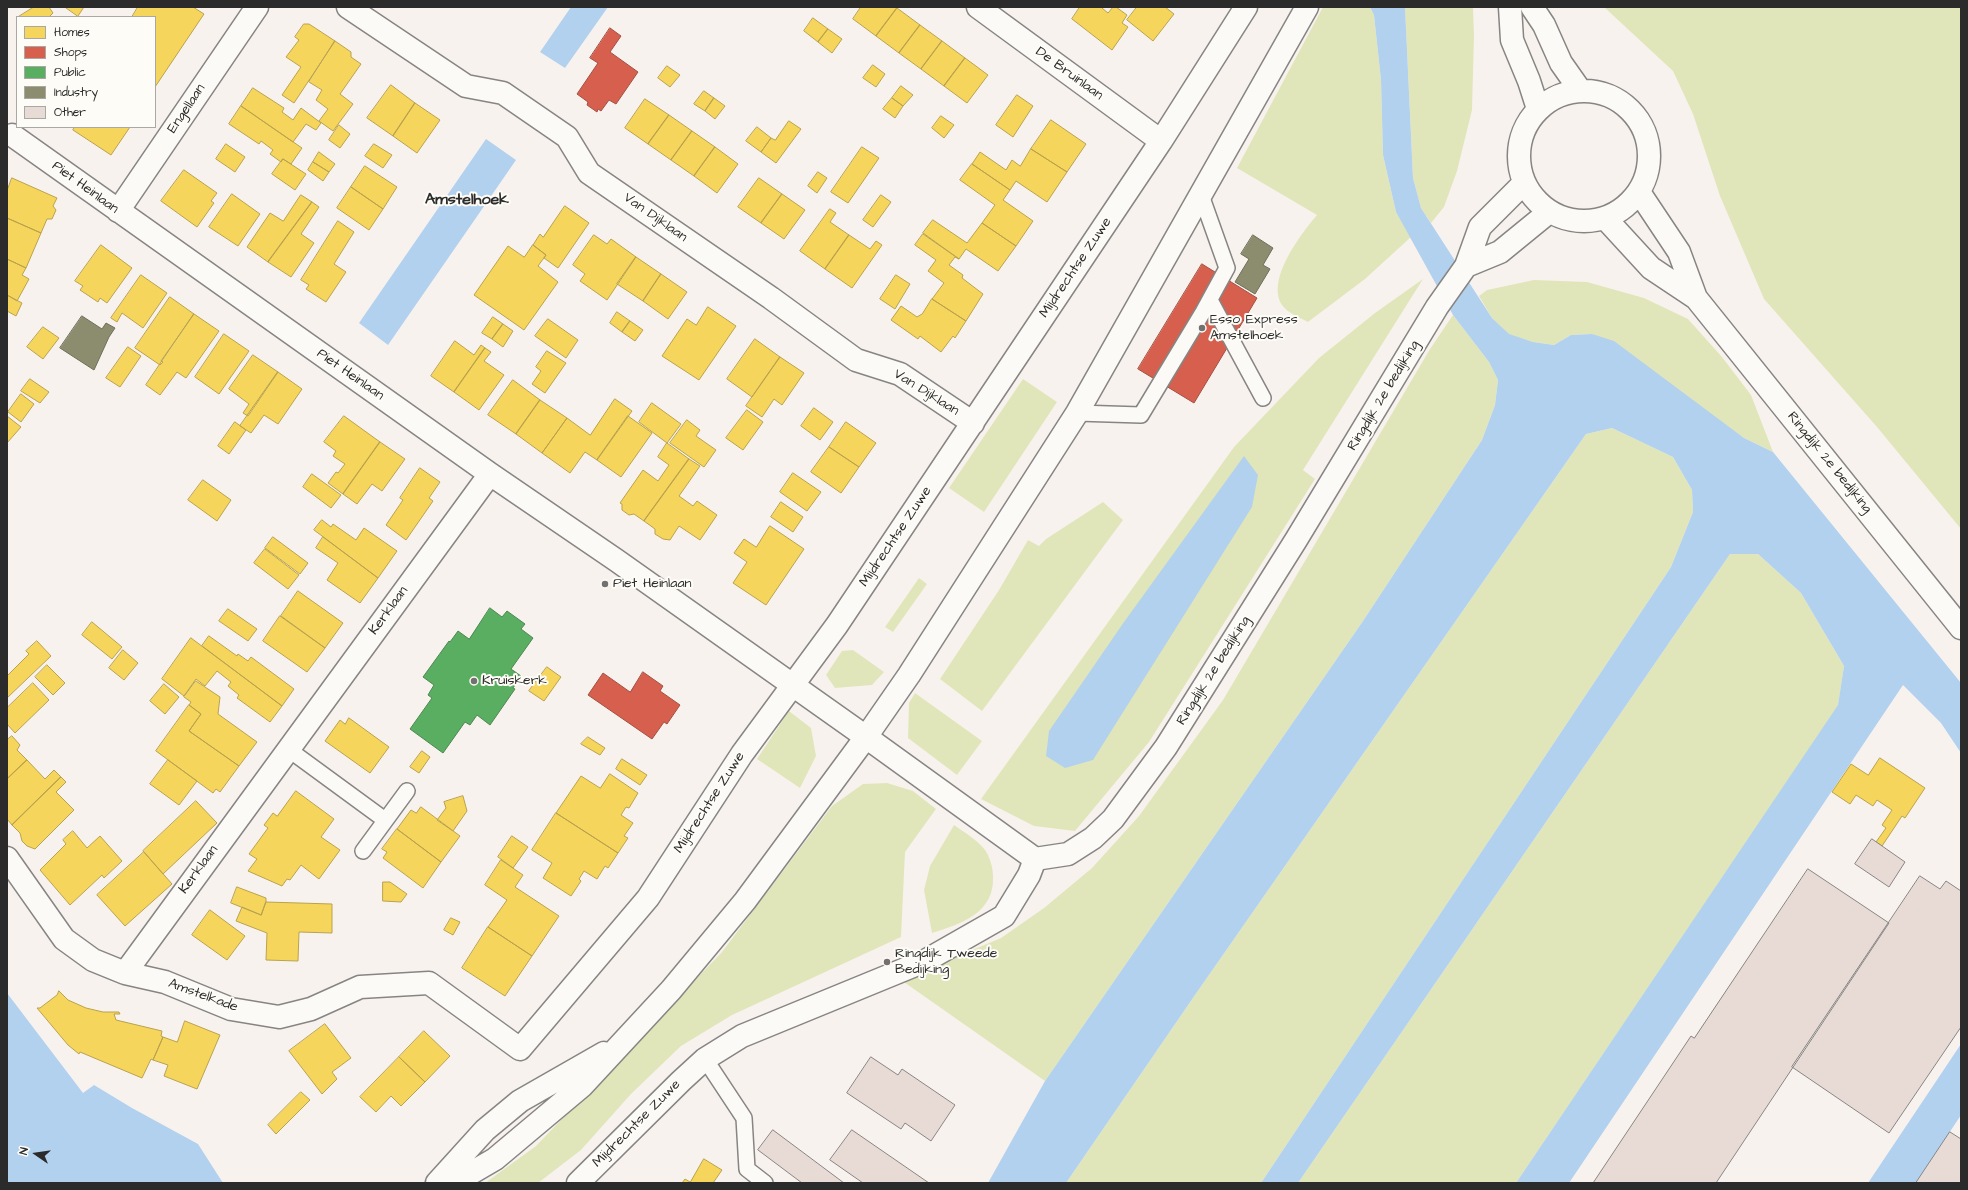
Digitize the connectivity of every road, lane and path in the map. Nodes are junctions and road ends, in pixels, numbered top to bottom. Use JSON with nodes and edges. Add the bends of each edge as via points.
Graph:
{"nodes":[{"id":1,"x":257,"y":7,"type":"edge"},
{"id":2,"x":348,"y":7,"type":"edge"},
{"id":3,"x":978,"y":7,"type":"edge"},
{"id":4,"x":1246,"y":7,"type":"edge"},
{"id":5,"x":1307,"y":7,"type":"edge"},
{"id":6,"x":1510,"y":7,"type":"edge"},
{"id":7,"x":1532,"y":7,"type":"edge"},
{"id":8,"x":1580,"y":90,"type":"junction"},
{"id":9,"x":1538,"y":109,"type":"junction"},
{"id":10,"x":9,"y":134,"type":"edge"},
{"id":11,"x":1161,"y":140,"type":"junction"},
{"id":12,"x":1524,"y":182,"type":"junction"},
{"id":13,"x":1639,"y":192,"type":"junction"},
{"id":14,"x":1201,"y":195,"type":"junction"},
{"id":15,"x":118,"y":211,"type":"junction"},
{"id":16,"x":1549,"y":212,"type":"junction"},
{"id":17,"x":1605,"y":218,"type":"junction"},
{"id":18,"x":1466,"y":266,"type":"junction"},
{"id":19,"x":1696,"y":298,"type":"junction"},
{"id":20,"x":1210,"y":300,"type":"junction"},
{"id":21,"x":1263,"y":398,"type":"dead end"},
{"id":22,"x":1077,"y":413,"type":"junction"},
{"id":23,"x":973,"y":423,"type":"junction"},
{"id":24,"x":490,"y":474,"type":"junction"},
{"id":25,"x":1961,"y":628,"type":"edge"},
{"id":26,"x":793,"y":684,"type":"junction"},
{"id":27,"x":866,"y":737,"type":"junction"},
{"id":28,"x":288,"y":749,"type":"junction"},
{"id":29,"x":406,"y":791,"type":"dead end"},
{"id":30,"x":385,"y":820,"type":"junction"},
{"id":31,"x":363,"y":851,"type":"dead end"},
{"id":32,"x":7,"y":858,"type":"edge"},
{"id":33,"x":1035,"y":859,"type":"junction"},
{"id":34,"x":125,"y":973,"type":"junction"},
{"id":35,"x":617,"y":1046,"type":"junction"},
{"id":36,"x":520,"y":1049,"type":"joint"},
{"id":37,"x":705,"y":1059,"type":"junction"},
{"id":38,"x":437,"y":1183,"type":"edge"},
{"id":39,"x":454,"y":1183,"type":"edge"},
{"id":40,"x":578,"y":1183,"type":"edge"},
{"id":41,"x":765,"y":1183,"type":"edge"}],
"edges":[{"from":1,"to":15,"type":"street","name":"Engellaan"},
{"from":2,"to":23,"type":"street","name":"Van Dijklaan","via":[[466,86],[503,93],[567,137],[589,173],[772,298],[856,360],[900,374]]},
{"from":3,"to":11,"type":"street","name":"De Bruinlaan"},
{"from":4,"to":11,"type":"street","name":"Mijdrechtse Zuwe"},
{"from":5,"to":14,"type":"street"},
{"from":6,"to":9,"type":"street","via":[[1512,40]]},
{"from":7,"to":8,"type":"street","via":[[1544,25],[1561,64]]},
{"from":8,"to":9,"type":"street","via":[[1557,96]]},
{"from":8,"to":13,"type":"street","via":[[1604,93],[1626,104],[1642,123],[1650,146],[1648,170]]},
{"from":9,"to":12,"type":"street","via":[[1526,125],[1519,144],[1519,164]]},
{"from":10,"to":15,"type":"street","name":"Piet Heinlaan"},
{"from":11,"to":23,"type":"street","name":"Mijdrechtse Zuwe"},
{"from":12,"to":16,"type":"street","via":[[1534,199]]},
{"from":12,"to":18,"type":"street","name":"Ringdijk 2e bedijking","via":[[1480,227]]},
{"from":13,"to":17,"type":"street","via":[[1622,210]]},
{"from":13,"to":19,"type":"street","name":"Ringdijk 2e bedijking","via":[[1679,252]]},
{"from":14,"to":20,"type":"lane","via":[[1227,268]]},
{"from":14,"to":22,"type":"street"},
{"from":15,"to":24,"type":"street","name":"Piet Heinlaan"},
{"from":16,"to":17,"type":"street","via":[[1567,219],[1586,221]]},
{"from":16,"to":18,"type":"street","via":[[1500,252]]},
{"from":17,"to":19,"type":"street","name":"Ringdijk 2e bedijking","via":[[1651,268]]},
{"from":18,"to":33,"type":"street","name":"Ringdijk 2e bedijking","via":[[1437,307],[1296,540],[1166,747],[1113,819],[1093,838],[1068,854]]},
{"from":19,"to":25,"type":"street","name":"Ringdijk 2e bedijking"},
{"from":20,"to":21,"type":"lane"},
{"from":20,"to":22,"type":"lane","via":[[1140,415]]},
{"from":22,"to":27,"type":"street","via":[[909,675]]},
{"from":23,"to":26,"type":"street","name":"Mijdrechtse Zuwe","via":[[837,625]]},
{"from":24,"to":26,"type":"street","name":"Piet Heinlaan"},
{"from":24,"to":28,"type":"street","name":"Kerklaan"},
{"from":26,"to":27,"type":"street","name":"Piet Heinlaan"},
{"from":26,"to":36,"type":"street","name":"Mijdrechtse Zuwe","via":[[742,754],[648,898]]},
{"from":27,"to":33,"type":"street"},
{"from":27,"to":35,"type":"street","via":[[745,901],[671,990]]},
{"from":28,"to":30,"type":"lane"},
{"from":28,"to":34,"type":"street","name":"Kerklaan"},
{"from":29,"to":30,"type":"lane"},
{"from":30,"to":31,"type":"lane"},
{"from":32,"to":34,"type":"street","name":"Amstelkade","via":[[64,939],[93,960]]},
{"from":33,"to":37,"type":"street","name":"Mijdrechtse Zuwe","via":[[1029,876],[1004,916],[925,961],[742,1036]]},
{"from":34,"to":36,"type":"street","name":"Amstelkade","via":[[165,982],[231,1009],[279,1017],[311,1009],[360,987],[429,983]]},
{"from":35,"to":38,"type":"street","via":[[520,1101],[485,1130]]},
{"from":35,"to":39,"type":"street","via":[[582,1086],[508,1149]]},
{"from":37,"to":40,"type":"street","name":"Mijdrechtse Zuwe"},
{"from":37,"to":41,"type":"lane","via":[[744,1118],[746,1169]]}]}
